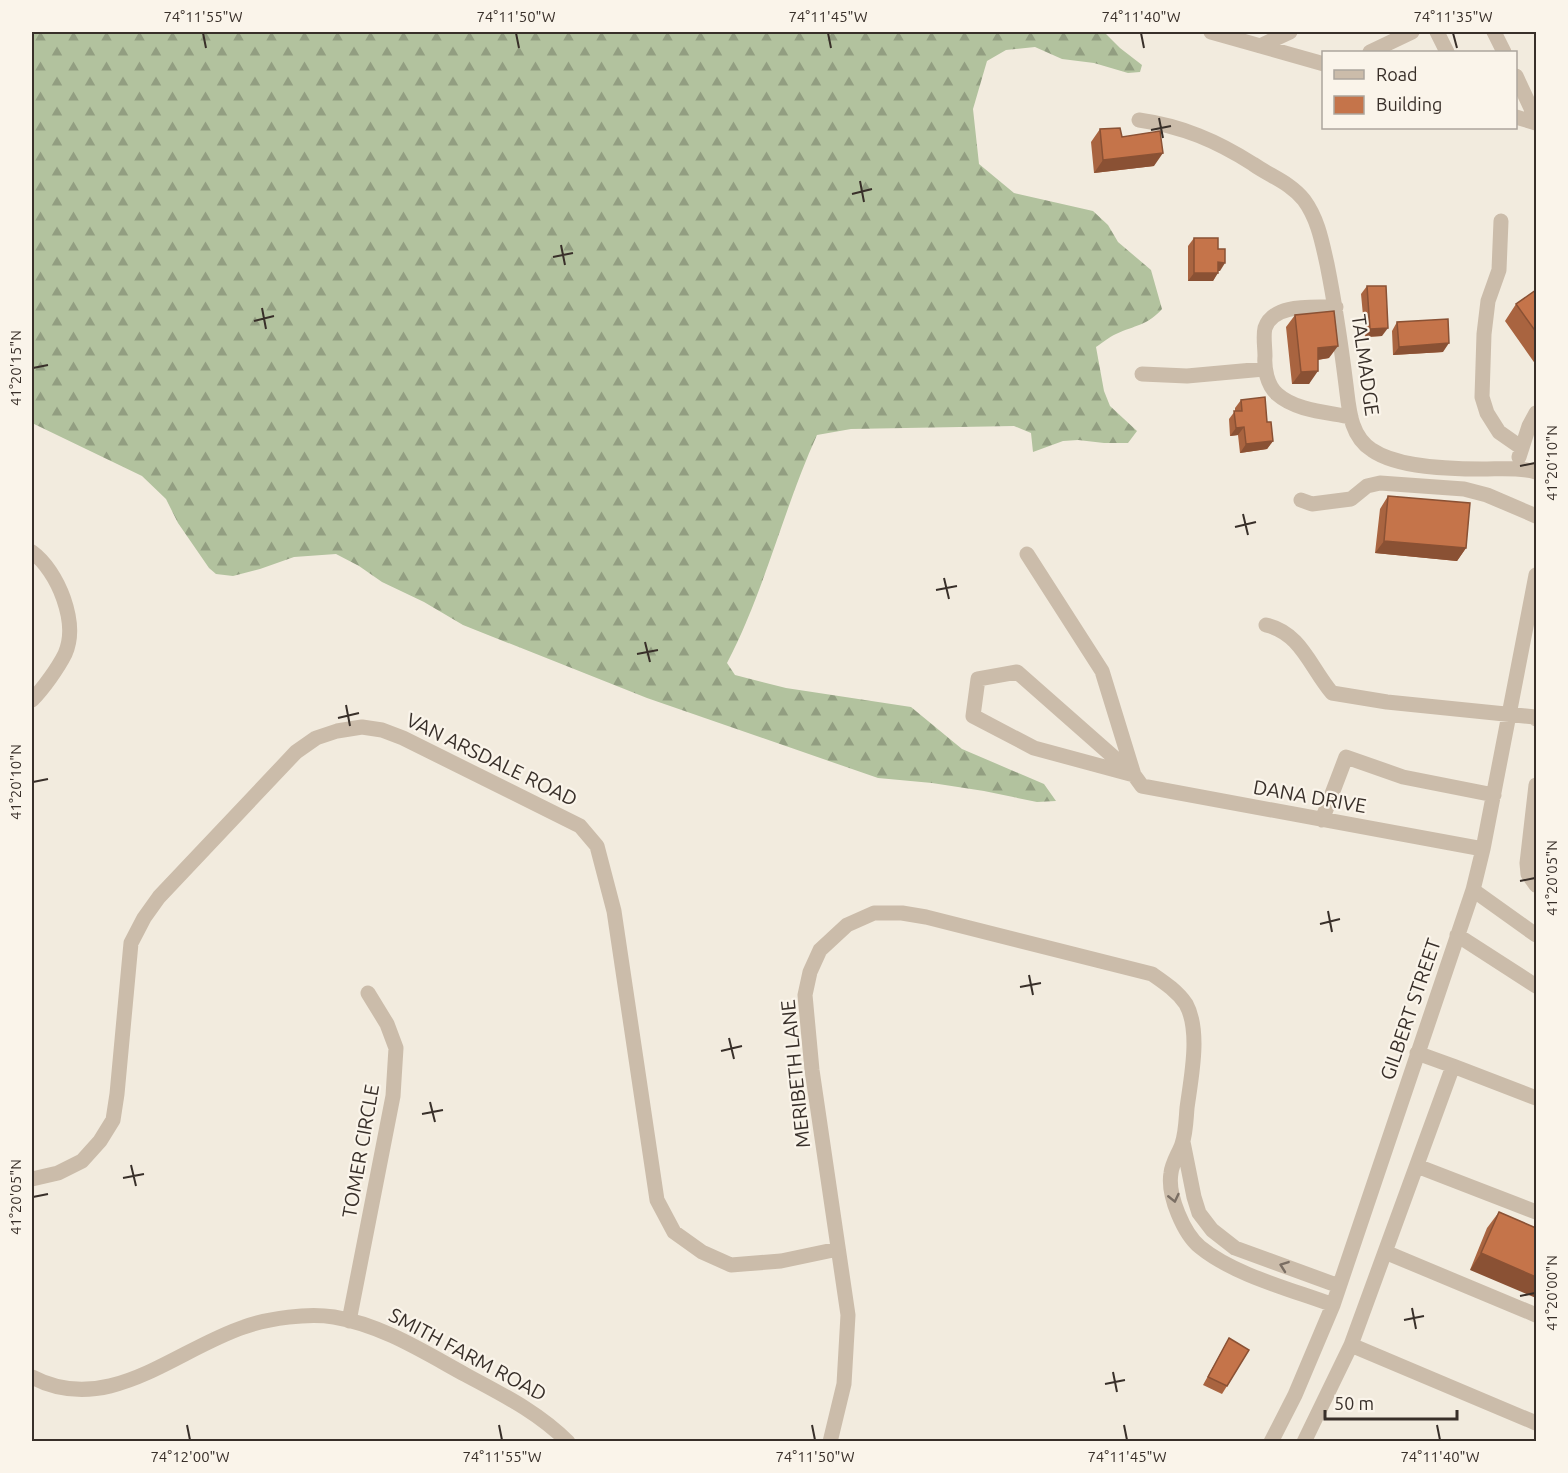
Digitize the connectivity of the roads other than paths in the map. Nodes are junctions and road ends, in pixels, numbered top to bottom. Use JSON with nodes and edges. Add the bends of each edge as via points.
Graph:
{"nodes":[{"id":1,"x":1211,"y":32,"type":"edge"},
{"id":2,"x":1290,"y":32,"type":"edge"},
{"id":3,"x":1412,"y":32,"type":"edge"},
{"id":4,"x":1437,"y":32,"type":"edge"},
{"id":5,"x":1494,"y":32,"type":"edge"},
{"id":6,"x":1260,"y":46,"type":"junction"},
{"id":7,"x":1372,"y":51,"type":"edge"},
{"id":8,"x":1446,"y":51,"type":"edge"},
{"id":9,"x":1504,"y":51,"type":"edge"},
{"id":10,"x":1322,"y":64,"type":"edge"},
{"id":11,"x":1517,"y":79,"type":"edge"},
{"id":12,"x":1517,"y":117,"type":"edge"},
{"id":13,"x":1139,"y":120,"type":"dead end"},
{"id":14,"x":1536,"y":121,"type":"edge"},
{"id":15,"x":1501,"y":220,"type":"dead end"},
{"id":16,"x":1336,"y":307,"type":"junction"},
{"id":17,"x":1264,"y":369,"type":"junction"},
{"id":18,"x":1142,"y":374,"type":"dead end"},
{"id":19,"x":1536,"y":413,"type":"edge"},
{"id":20,"x":1351,"y":417,"type":"junction"},
{"id":21,"x":1522,"y":448,"type":"junction"},
{"id":22,"x":1515,"y":469,"type":"junction"},
{"id":23,"x":1536,"y":472,"type":"edge"},
{"id":24,"x":1301,"y":500,"type":"dead end"},
{"id":25,"x":1536,"y":516,"type":"edge"},
{"id":26,"x":32,"y":552,"type":"edge"},
{"id":27,"x":1027,"y":554,"type":"dead end"},
{"id":28,"x":1536,"y":575,"type":"edge"},
{"id":29,"x":1266,"y":625,"type":"dead end"},
{"id":30,"x":32,"y":700,"type":"edge"},
{"id":31,"x":1510,"y":714,"type":"junction"},
{"id":32,"x":1536,"y":719,"type":"edge"},
{"id":33,"x":1134,"y":775,"type":"junction"},
{"id":34,"x":1536,"y":785,"type":"edge"},
{"id":35,"x":1494,"y":795,"type":"junction"},
{"id":36,"x":1322,"y":820,"type":"junction"},
{"id":37,"x":1483,"y":849,"type":"junction"},
{"id":38,"x":1536,"y":885,"type":"edge"},
{"id":39,"x":1473,"y":890,"type":"junction"},
{"id":40,"x":1457,"y":935,"type":"junction"},
{"id":41,"x":1536,"y":935,"type":"edge"},
{"id":42,"x":1536,"y":986,"type":"edge"},
{"id":43,"x":368,"y":993,"type":"dead end"},
{"id":44,"x":1417,"y":1053,"type":"junction"},
{"id":45,"x":1453,"y":1066,"type":"junction"},
{"id":46,"x":1536,"y":1098,"type":"edge"},
{"id":47,"x":1183,"y":1142,"type":"junction"},
{"id":48,"x":1417,"y":1166,"type":"junction"},
{"id":49,"x":32,"y":1179,"type":"edge"},
{"id":50,"x":1536,"y":1212,"type":"edge"},
{"id":51,"x":838,"y":1249,"type":"junction"},
{"id":52,"x":1386,"y":1252,"type":"junction"},
{"id":53,"x":1339,"y":1286,"type":"junction"},
{"id":54,"x":1333,"y":1305,"type":"junction"},
{"id":55,"x":1536,"y":1315,"type":"edge"},
{"id":56,"x":349,"y":1321,"type":"junction"},
{"id":57,"x":1352,"y":1345,"type":"junction"},
{"id":58,"x":32,"y":1377,"type":"edge"},
{"id":59,"x":1536,"y":1423,"type":"edge"},
{"id":60,"x":568,"y":1442,"type":"edge"},
{"id":61,"x":830,"y":1442,"type":"edge"},
{"id":62,"x":1271,"y":1442,"type":"edge"},
{"id":63,"x":1304,"y":1442,"type":"edge"}],
"edges":[{"from":1,"to":6,"type":"street"},
{"from":2,"to":6,"type":"street"},
{"from":3,"to":7,"type":"street"},
{"from":4,"to":8,"type":"street"},
{"from":5,"to":9,"type":"street"},
{"from":6,"to":10,"type":"street"},
{"from":11,"to":14,"type":"street"},
{"from":12,"to":14,"type":"street"},
{"from":13,"to":16,"type":"street","name":"TALMADGE","via":[[1195,133],[1295,190],[1317,222]]},
{"from":15,"to":21,"type":"street","via":[[1499,270],[1488,302],[1484,334],[1482,397],[1499,432]]},
{"from":16,"to":17,"type":"street","via":[[1293,309],[1270,320],[1265,329]]},
{"from":16,"to":20,"type":"street","name":"TALMADGE"},
{"from":17,"to":18,"type":"street","via":[[1187,376]]},
{"from":17,"to":20,"type":"street","via":[[1275,393],[1293,405]]},
{"from":19,"to":21,"type":"street"},
{"from":20,"to":22,"type":"street","name":"TALMADGE","via":[[1362,443],[1388,459],[1464,469]]},
{"from":21,"to":22,"type":"street"},
{"from":22,"to":23,"type":"street","name":"TALMADGE"},
{"from":24,"to":25,"type":"street","via":[[1312,504],[1351,499],[1367,486],[1380,483],[1464,489]]},
{"from":26,"to":30,"type":"street","via":[[58,583],[70,629],[65,653]]},
{"from":27,"to":33,"type":"street","via":[[1102,671]]},
{"from":28,"to":31,"type":"street","name":"GILBERT STREET"},
{"from":29,"to":31,"type":"street","via":[[1294,638],[1332,693]]},
{"from":31,"to":32,"type":"street"},
{"from":31,"to":35,"type":"street","name":"GILBERT STREET"},
{"from":33,"to":33,"type":"street","via":[[1034,748],[973,716],[978,680],[1017,672]]},
{"from":33,"to":36,"type":"street","name":"DANA DRIVE","via":[[1142,786]]},
{"from":34,"to":38,"type":"street","via":[[1527,863],[1528,874]]},
{"from":35,"to":36,"type":"street","via":[[1403,777],[1346,757]]},
{"from":35,"to":37,"type":"street","name":"GILBERT STREET"},
{"from":36,"to":37,"type":"street","name":"DANA DRIVE"},
{"from":37,"to":39,"type":"street","name":"GILBERT STREET"},
{"from":39,"to":40,"type":"street","name":"GILBERT STREET"},
{"from":39,"to":41,"type":"street"},
{"from":40,"to":42,"type":"street"},
{"from":40,"to":44,"type":"street","name":"GILBERT STREET"},
{"from":43,"to":56,"type":"street","name":"TOMER CIRCLE","via":[[396,1048],[393,1096]]},
{"from":44,"to":45,"type":"street"},
{"from":44,"to":53,"type":"street","name":"GILBERT STREET"},
{"from":45,"to":46,"type":"street"},
{"from":45,"to":48,"type":"street"},
{"from":47,"to":51,"type":"street","name":"MERIBETH LANE","via":[[1194,1057],[1187,1006],[1174,989],[1152,974],[926,916],[874,913],[846,925],[820,950],[805,995]]},
{"from":53,"to":47,"type":"street","name":"MERIBETH LANE","one_way":true,"via":[[1235,1248],[1212,1230],[1199,1213]]},
{"from":47,"to":54,"type":"street","name":"MERIBETH LANE","one_way":true,"via":[[1171,1173],[1172,1189],[1185,1230],[1198,1246],[1239,1270]]},
{"from":48,"to":50,"type":"street"},
{"from":48,"to":52,"type":"street"},
{"from":49,"to":51,"type":"street","name":"VAN ARSDALE ROAD","via":[[58,1173],[82,1161],[113,1120],[131,943],[159,897],[296,752],[316,738],[362,727],[403,738],[466,768],[580,826],[597,846],[614,911],[657,1200],[674,1232],[702,1252],[732,1265],[781,1261]]},
{"from":51,"to":61,"type":"street","name":"MERIBETH LANE","via":[[848,1315],[844,1384]]},
{"from":52,"to":55,"type":"street"},
{"from":52,"to":57,"type":"street"},
{"from":53,"to":54,"type":"street","name":"GILBERT STREET"},
{"from":54,"to":62,"type":"street","name":"GILBERT STREET"},
{"from":56,"to":58,"type":"street","name":"SMITH FARM ROAD","via":[[303,1317],[243,1327],[143,1375],[104,1388],[59,1387]]},
{"from":56,"to":60,"type":"street","name":"SMITH FARM ROAD","via":[[377,1328],[537,1414]]},
{"from":57,"to":59,"type":"street"},
{"from":57,"to":63,"type":"street"}]}
